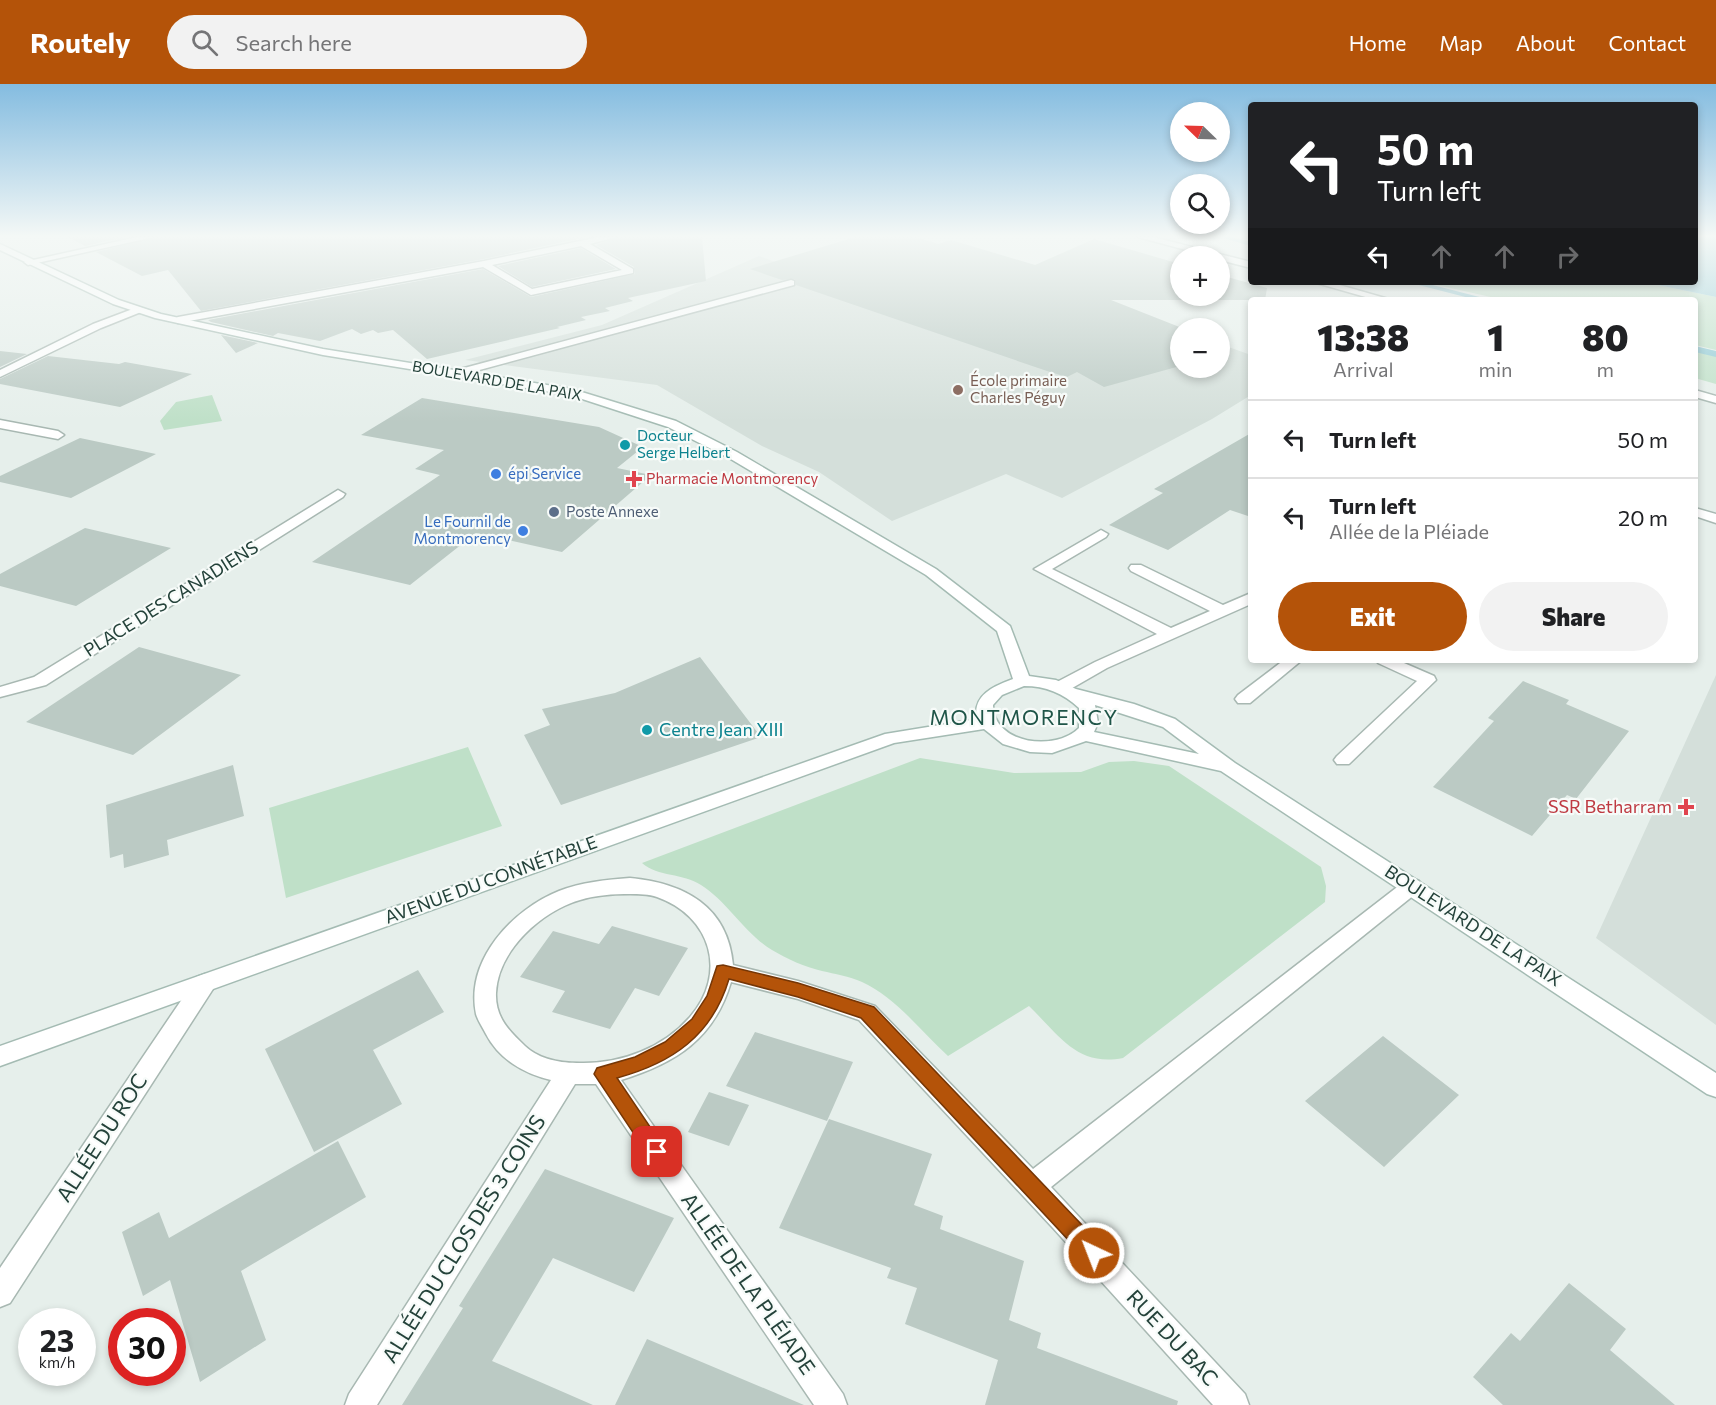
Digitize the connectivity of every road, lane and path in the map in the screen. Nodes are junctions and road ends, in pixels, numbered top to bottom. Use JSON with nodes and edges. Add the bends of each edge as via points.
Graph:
{"nodes":[{"id":1,"x":112,"y":299,"type":"edge"},
{"id":2,"x":298,"y":299,"type":"edge"},
{"id":3,"x":733,"y":299,"type":"edge"},
{"id":4,"x":138,"y":310,"type":"junction"},
{"id":5,"x":178,"y":321,"type":"junction"},
{"id":6,"x":457,"y":373,"type":"junction"},
{"id":7,"x":0,"y":374,"type":"edge"},
{"id":8,"x":1698,"y":394,"type":"edge"},
{"id":9,"x":1716,"y":400,"type":"edge"},
{"id":10,"x":0,"y":424,"type":"edge"},
{"id":11,"x":58,"y":435,"type":"dead end"},
{"id":12,"x":338,"y":494,"type":"dead end"},
{"id":13,"x":1698,"y":513,"type":"edge"},
{"id":14,"x":1716,"y":519,"type":"edge"},
{"id":15,"x":1101,"y":534,"type":"dead end"},
{"id":16,"x":1136,"y":568,"type":"dead end"},
{"id":17,"x":1248,"y":600,"type":"edge"},
{"id":18,"x":1224,"y":610,"type":"junction"},
{"id":19,"x":1170,"y":634,"type":"junction"},
{"id":20,"x":1290,"y":663,"type":"edge"},
{"id":21,"x":1391,"y":663,"type":"edge"},
{"id":22,"x":1022,"y":681,"type":"junction"},
{"id":23,"x":1068,"y":691,"type":"junction"},
{"id":24,"x":0,"y":692,"type":"edge"},
{"id":25,"x":1244,"y":699,"type":"dead end"},
{"id":26,"x":986,"y":723,"type":"junction"},
{"id":27,"x":1083,"y":735,"type":"junction"},
{"id":28,"x":1343,"y":760,"type":"dead end"},
{"id":29,"x":1228,"y":767,"type":"junction"},
{"id":30,"x":1413,"y":886,"type":"junction"},
{"id":31,"x":723,"y":971,"type":"junction"},
{"id":32,"x":205,"y":983,"type":"junction"},
{"id":33,"x":0,"y":1056,"type":"edge"},
{"id":34,"x":568,"y":1074,"type":"junction"},
{"id":35,"x":603,"y":1074,"type":"junction"},
{"id":36,"x":1716,"y":1086,"type":"edge"},
{"id":37,"x":1031,"y":1187,"type":"junction"},
{"id":38,"x":0,"y":1293,"type":"edge"},
{"id":39,"x":360,"y":1405,"type":"edge"},
{"id":40,"x":832,"y":1405,"type":"edge"},
{"id":41,"x":1234,"y":1405,"type":"edge"}],
"edges":[{"from":1,"to":4,"type":"street","name":"BOULEVARD DE LA PAIX"},
{"from":2,"to":5,"type":"street"},
{"from":3,"to":6,"type":"street"},
{"from":4,"to":5,"type":"street","name":"BOULEVARD DE LA PAIX"},
{"from":4,"to":7,"type":"street"},
{"from":5,"to":6,"type":"street","name":"BOULEVARD DE LA PAIX","via":[[323,352]]},
{"from":6,"to":22,"type":"street","name":"BOULEVARD DE LA PAIX","via":[[572,392],[672,424],[734,456],[931,572],[1004,629]]},
{"from":8,"to":9,"type":"street"},
{"from":10,"to":11,"type":"street"},
{"from":12,"to":24,"type":"street","name":"PLACE DES CANADIENS","via":[[40,681]]},
{"from":13,"to":14,"type":"street"},
{"from":15,"to":19,"type":"street","via":[[1041,569]]},
{"from":16,"to":18,"type":"street"},
{"from":17,"to":18,"type":"street"},
{"from":18,"to":19,"type":"street"},
{"from":19,"to":23,"type":"street","via":[[1101,665]]},
{"from":20,"to":25,"type":"street"},
{"from":21,"to":28,"type":"street","via":[[1428,680]]},
{"from":22,"to":23,"type":"street","via":[[1046,683]]},
{"from":22,"to":26,"type":"street","via":[[998,688],[988,697],[983,707]]},
{"from":23,"to":27,"type":"street","via":[[1088,707],[1089,726]]},
{"from":23,"to":29,"type":"street","name":"BOULEVARD DE LA PAIX","via":[[1169,723]]},
{"from":26,"to":27,"type":"street","via":[[1003,738],[1038,748],[1063,745]]},
{"from":26,"to":32,"type":"street","name":"AVENUE DU CONNÉTABLE","via":[[891,738]]},
{"from":27,"to":29,"type":"street","name":"BOULEVARD DE LA PAIX"},
{"from":29,"to":30,"type":"street","name":"BOULEVARD DE LA PAIX"},
{"from":30,"to":36,"type":"street","name":"BOULEVARD DE LA PAIX"},
{"from":30,"to":37,"type":"street"},
{"from":31,"to":34,"type":"street","via":[[721,944],[709,921],[688,902],[661,890],[630,886],[597,888],[564,898],[533,915],[508,937],[491,964],[484,993],[489,1021],[505,1046],[532,1065]]},
{"from":31,"to":35,"type":"street","via":[[715,998],[698,1024],[672,1047],[639,1064]]},
{"from":31,"to":37,"type":"street","name":"RUE DU BAC","via":[[867,1012]]},
{"from":32,"to":33,"type":"street","name":"AVENUE DU CONNÉTABLE"},
{"from":32,"to":38,"type":"street","name":"ALLÉE DU ROC"},
{"from":34,"to":35,"type":"street"},
{"from":34,"to":39,"type":"street","name":"ALLÉE DU CLOS DES 3 COINS"},
{"from":35,"to":40,"type":"street","name":"ALLÉE DE LA PLÉIADE"},
{"from":37,"to":41,"type":"street","name":"RUE DU BAC"}]}
